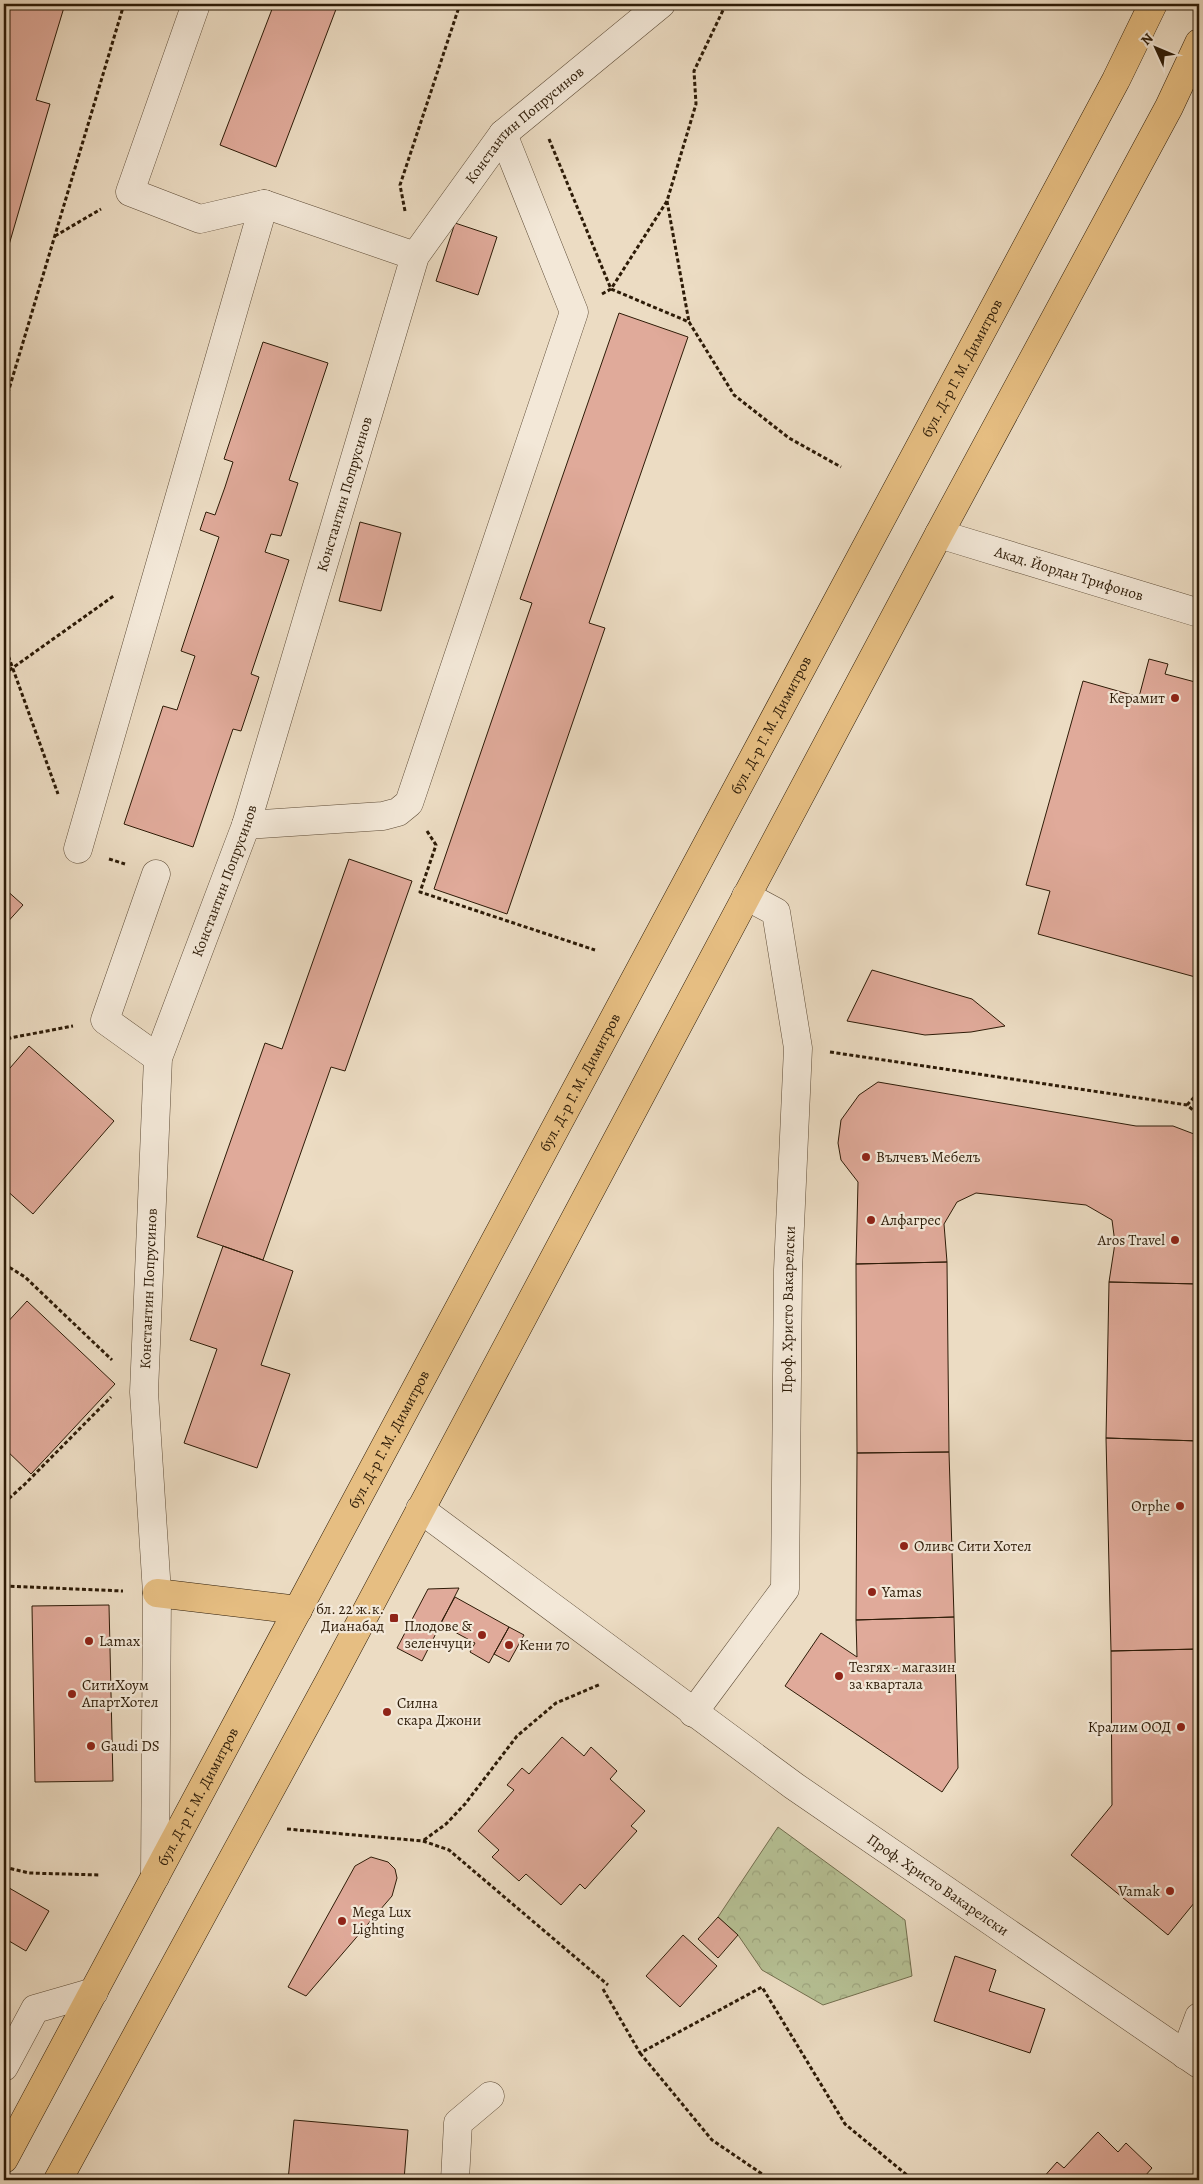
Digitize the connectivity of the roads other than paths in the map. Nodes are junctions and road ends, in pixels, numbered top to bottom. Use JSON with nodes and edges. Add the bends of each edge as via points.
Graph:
{"nodes":[{"id":1,"x":196,"y":4,"type":"edge"},
{"id":2,"x":661,"y":4,"type":"edge"},
{"id":3,"x":1154,"y":4,"type":"edge"},
{"id":4,"x":1199,"y":43,"type":"edge"},
{"id":5,"x":503,"y":134,"type":"junction"},
{"id":6,"x":264,"y":204,"type":"junction"},
{"id":7,"x":415,"y":256,"type":"junction"},
{"id":8,"x":939,"y":534,"type":"junction"},
{"id":9,"x":1199,"y":613,"type":"edge"},
{"id":10,"x":246,"y":825,"type":"junction"},
{"id":11,"x":78,"y":849,"type":"dead end"},
{"id":12,"x":156,"y":874,"type":"dead end"},
{"id":13,"x":746,"y":896,"type":"junction"},
{"id":14,"x":158,"y":1058,"type":"junction"},
{"id":15,"x":420,"y":1509,"type":"junction"},
{"id":16,"x":157,"y":1593,"type":"junction"},
{"id":17,"x":298,"y":1610,"type":"junction"},
{"id":18,"x":693,"y":1714,"type":"junction"},
{"id":19,"x":155,"y":1876,"type":"junction"},
{"id":20,"x":94,"y":1992,"type":"junction"},
{"id":21,"x":1199,"y":2017,"type":"edge"},
{"id":22,"x":1192,"y":2059,"type":"edge"},
{"id":23,"x":4,"y":2067,"type":"edge"},
{"id":24,"x":1199,"y":2078,"type":"edge"},
{"id":25,"x":490,"y":2096,"type":"dead end"},
{"id":26,"x":4,"y":2159,"type":"edge"},
{"id":27,"x":58,"y":2180,"type":"edge"},
{"id":28,"x":454,"y":2180,"type":"edge"}],
"edges":[{"from":1,"to":6,"type":"street","via":[[130,192],[200,219]]},
{"from":2,"to":5,"type":"street","name":"Константин Попрусинов"},
{"from":3,"to":17,"type":"main road","name":"бул. Д-р Г. М. Димитров"},
{"from":4,"to":8,"type":"main road","via":[[1169,107]]},
{"from":5,"to":7,"type":"street","name":"Константин Попрусинов"},
{"from":5,"to":10,"type":"street","via":[[574,312],[409,803],[398,812],[383,816]]},
{"from":6,"to":7,"type":"street"},
{"from":6,"to":11,"type":"street"},
{"from":7,"to":10,"type":"street","name":"Константин Попрусинов"},
{"from":8,"to":9,"type":"street","name":"Акад. Йордан Трифонов"},
{"from":8,"to":13,"type":"main road"},
{"from":10,"to":14,"type":"street","name":"Константин Попрусинов"},
{"from":12,"to":14,"type":"street","via":[[105,1020]]},
{"from":13,"to":15,"type":"main road"},
{"from":13,"to":18,"type":"street","name":"Проф. Христо Вакарелски","via":[[776,912],[798,1048],[788,1270],[785,1589]]},
{"from":14,"to":16,"type":"street","name":"Константин Попрусинов","via":[[144,1392]]},
{"from":15,"to":18,"type":"street","name":"Проф. Христо Вакарелски"},
{"from":15,"to":27,"type":"main road"},
{"from":16,"to":17,"type":"main road"},
{"from":16,"to":19,"type":"street","name":"Константин Попрусинов"},
{"from":17,"to":19,"type":"main road","name":"бул. Д-р Г. М. Димитров"},
{"from":18,"to":22,"type":"street","name":"Проф. Христо Вакарелски"},
{"from":19,"to":20,"type":"main road","name":"бул. Д-р Г. М. Димитров"},
{"from":20,"to":23,"type":"street","via":[[34,2010]]},
{"from":20,"to":26,"type":"main road","name":"бул. Д-р Г. М. Димитров"},
{"from":21,"to":22,"type":"street"},
{"from":22,"to":24,"type":"street","name":"Проф. Христо Вакарелски"},
{"from":25,"to":28,"type":"street","via":[[458,2123]]}]}
